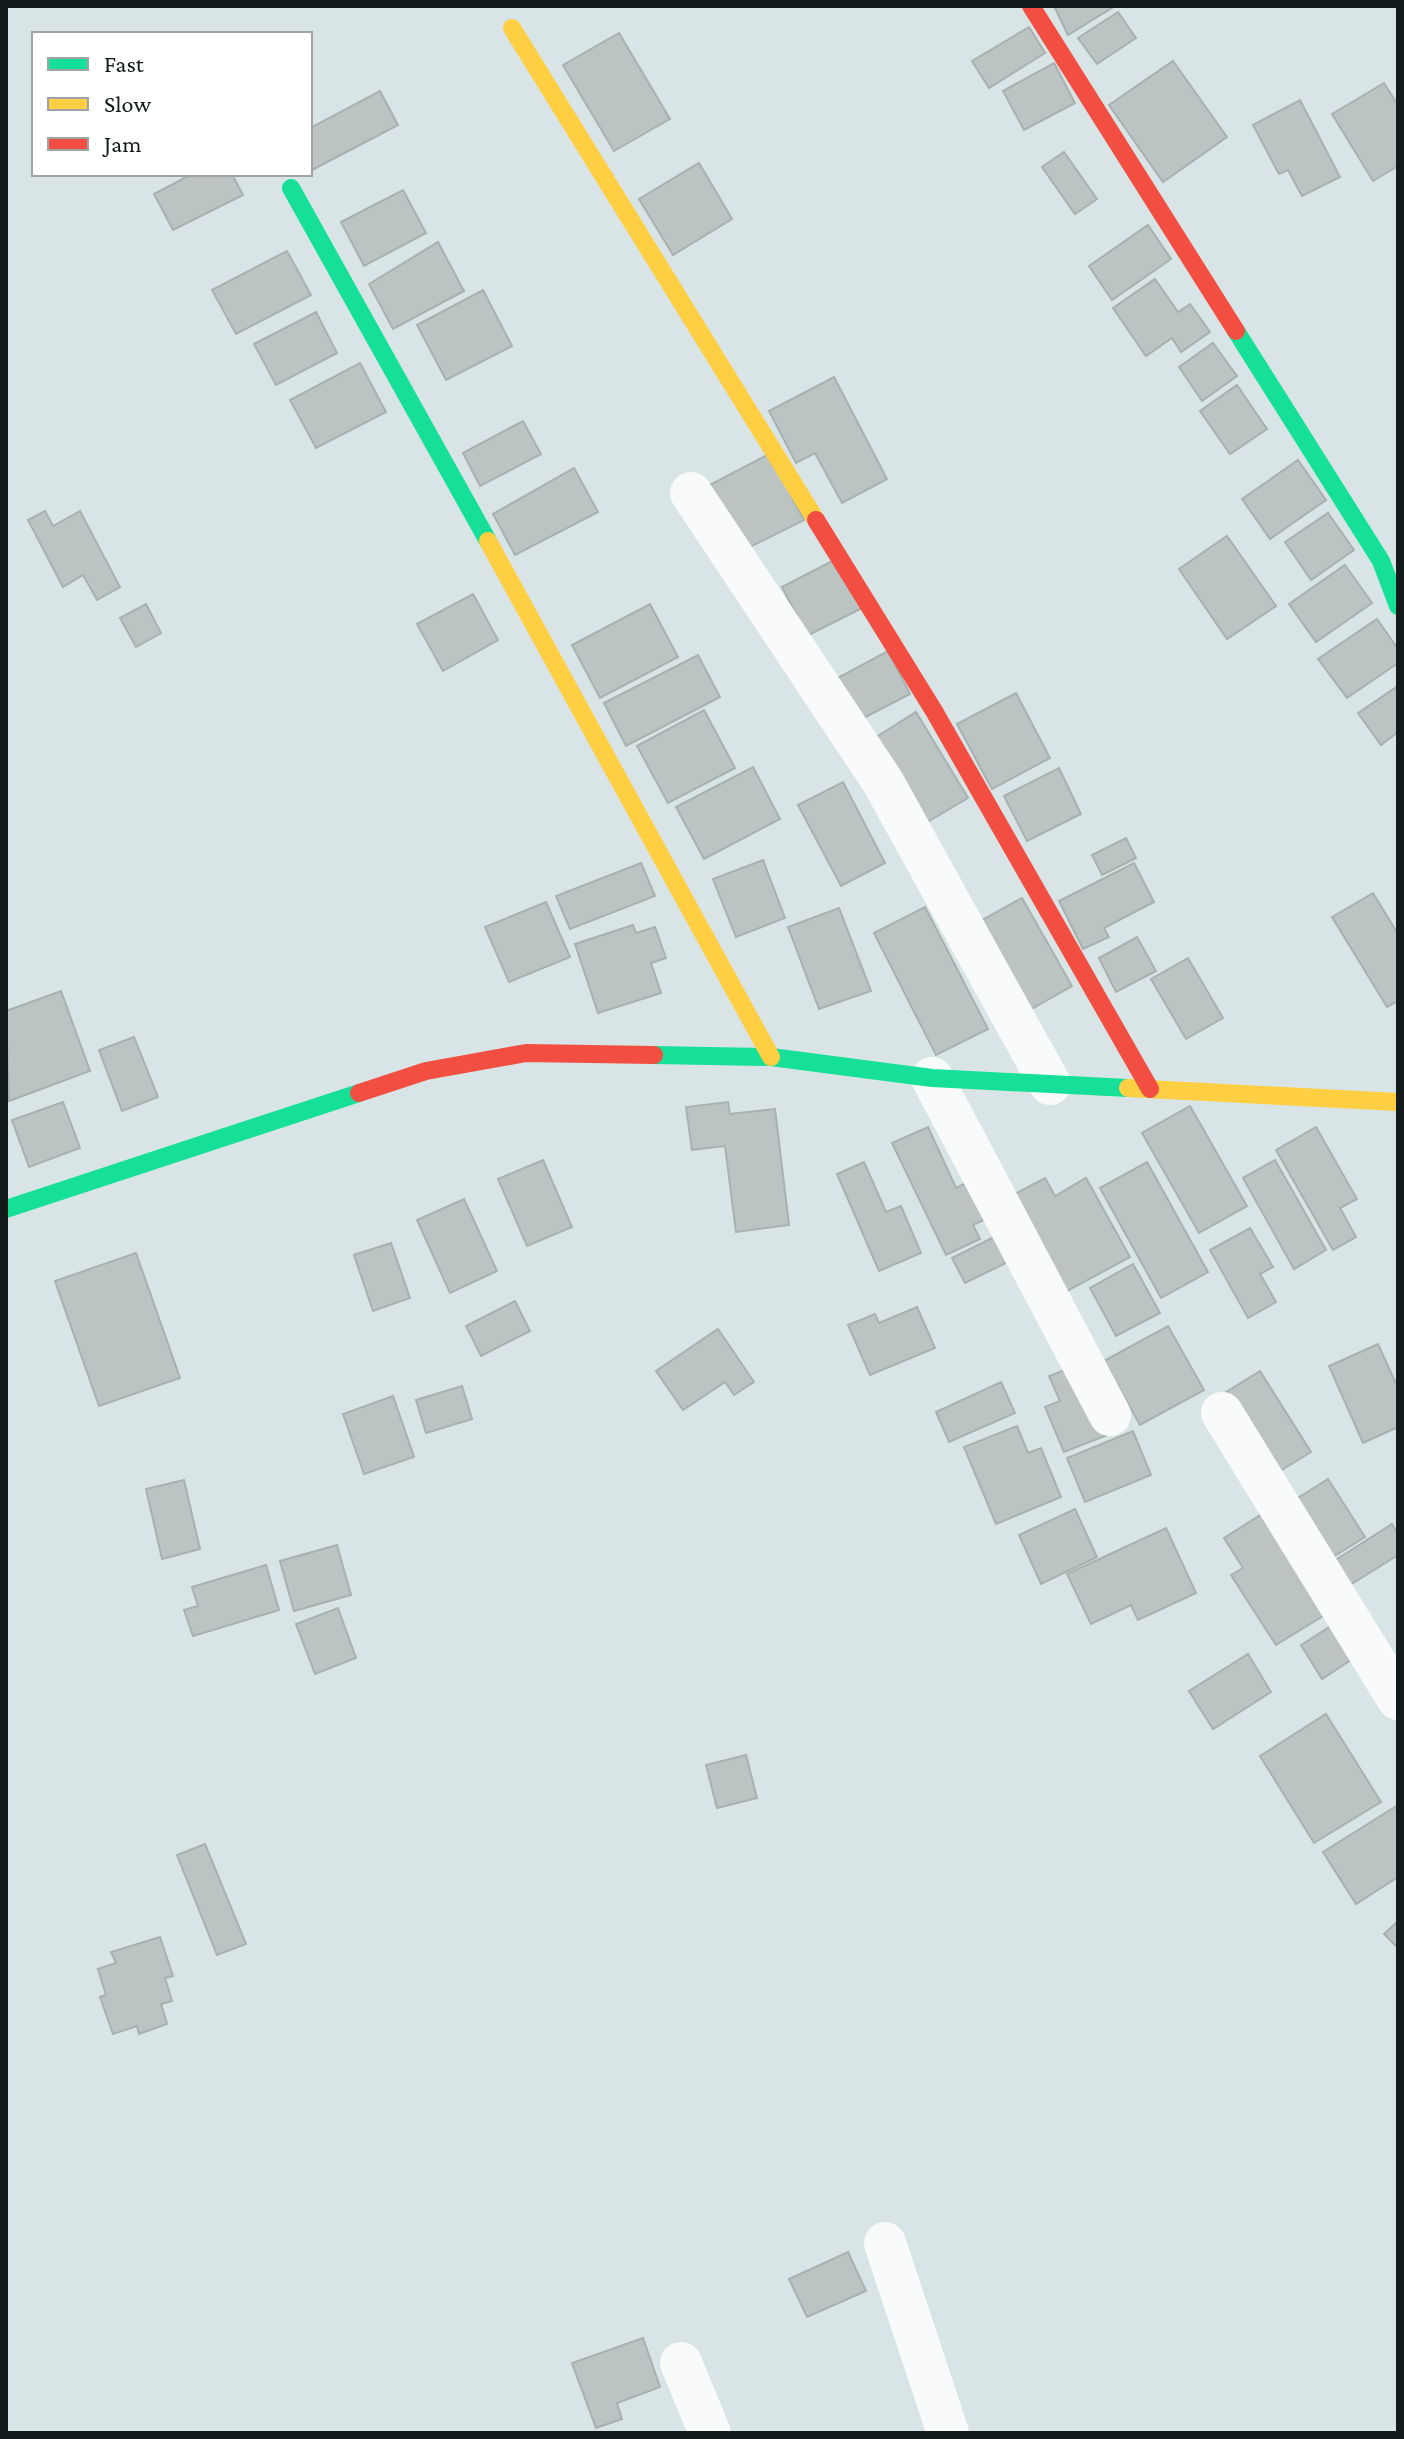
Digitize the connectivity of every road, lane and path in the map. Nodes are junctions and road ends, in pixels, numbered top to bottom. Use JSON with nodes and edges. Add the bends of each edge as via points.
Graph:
{"nodes":[{"id":1,"x":1031,"y":6,"type":"edge"},
{"id":2,"x":512,"y":28,"type":"dead end"},
{"id":3,"x":291,"y":188,"type":"dead end"},
{"id":4,"x":691,"y":493,"type":"dead end"},
{"id":5,"x":1398,"y":606,"type":"edge"},
{"id":6,"x":771,"y":1057,"type":"junction"},
{"id":7,"x":932,"y":1078,"type":"junction"},
{"id":8,"x":1050,"y":1084,"type":"junction"},
{"id":9,"x":1150,"y":1089,"type":"junction"},
{"id":10,"x":1398,"y":1102,"type":"edge"},
{"id":11,"x":6,"y":1209,"type":"edge"},
{"id":12,"x":1222,"y":1413,"type":"dead end"},
{"id":13,"x":1110,"y":1415,"type":"dead end"},
{"id":14,"x":1398,"y":1699,"type":"edge"},
{"id":15,"x":885,"y":2243,"type":"dead end"},
{"id":16,"x":681,"y":2363,"type":"dead end"},
{"id":17,"x":710,"y":2433,"type":"edge"},
{"id":18,"x":948,"y":2433,"type":"edge"}],
"edges":[{"from":1,"to":5,"type":"street","via":[[1381,561]]},
{"from":2,"to":9,"type":"street","via":[[934,711]]},
{"from":3,"to":6,"type":"street"},
{"from":4,"to":8,"type":"street","via":[[883,782]]},
{"from":6,"to":7,"type":"street"},
{"from":6,"to":11,"type":"street","via":[[526,1053],[426,1071]]},
{"from":7,"to":8,"type":"street"},
{"from":7,"to":13,"type":"street"},
{"from":8,"to":9,"type":"street"},
{"from":9,"to":10,"type":"street"},
{"from":12,"to":14,"type":"street"},
{"from":15,"to":18,"type":"street"},
{"from":16,"to":17,"type":"street"}]}
